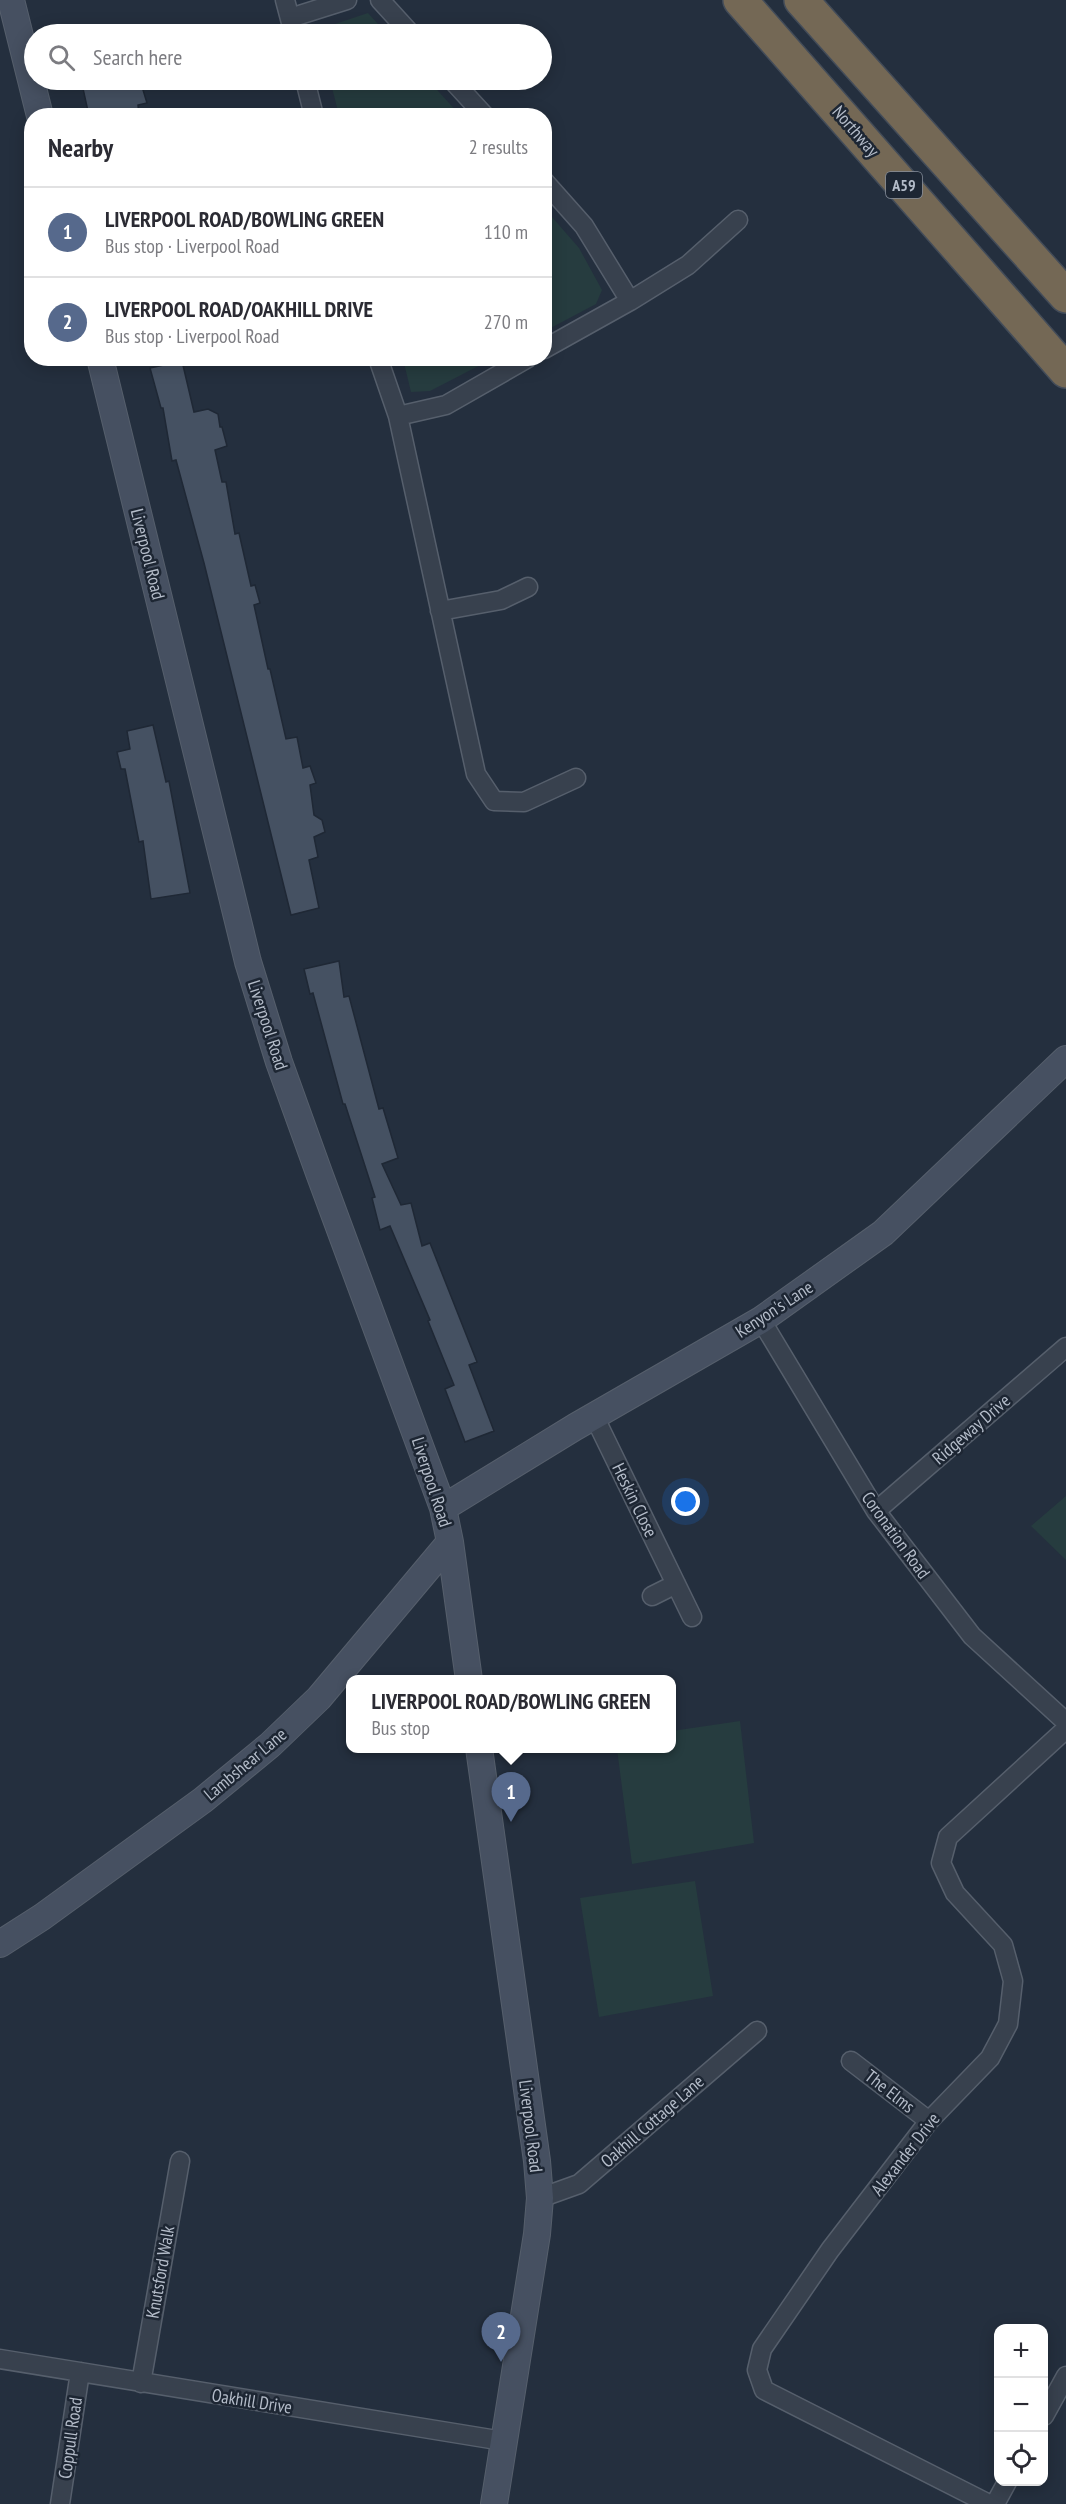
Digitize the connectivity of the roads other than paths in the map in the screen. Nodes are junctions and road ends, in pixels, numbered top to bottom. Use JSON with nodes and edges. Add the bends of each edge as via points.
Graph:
{"nodes":[{"id":1,"x":11,"y":0,"type":"edge"},
{"id":2,"x":348,"y":0,"type":"edge"},
{"id":3,"x":380,"y":0,"type":"edge"},
{"id":4,"x":740,"y":0,"type":"edge"},
{"id":5,"x":801,"y":0,"type":"edge"},
{"id":6,"x":290,"y":17,"type":"edge"},
{"id":7,"x":402,"y":24,"type":"edge"},
{"id":8,"x":24,"y":52,"type":"edge"},
{"id":9,"x":34,"y":90,"type":"edge"},
{"id":10,"x":308,"y":90,"type":"edge"},
{"id":11,"x":461,"y":90,"type":"edge"},
{"id":12,"x":38,"y":108,"type":"edge"},
{"id":13,"x":312,"y":108,"type":"edge"},
{"id":14,"x":478,"y":108,"type":"edge"},
{"id":15,"x":552,"y":191,"type":"edge"},
{"id":16,"x":738,"y":220,"type":"dead end"},
{"id":17,"x":1066,"y":296,"type":"edge"},
{"id":18,"x":630,"y":301,"type":"junction"},
{"id":19,"x":552,"y":345,"type":"edge"},
{"id":20,"x":102,"y":366,"type":"edge"},
{"id":21,"x":381,"y":366,"type":"edge"},
{"id":22,"x":514,"y":366,"type":"edge"},
{"id":23,"x":1066,"y":370,"type":"edge"},
{"id":24,"x":398,"y":416,"type":"junction"},
{"id":25,"x":528,"y":587,"type":"dead end"},
{"id":26,"x":441,"y":611,"type":"junction"},
{"id":27,"x":576,"y":777,"type":"dead end"},
{"id":28,"x":1066,"y":1059,"type":"edge"},
{"id":29,"x":761,"y":1320,"type":"junction"},
{"id":30,"x":1066,"y":1347,"type":"edge"},
{"id":31,"x":594,"y":1416,"type":"junction"},
{"id":32,"x":443,"y":1508,"type":"junction"},
{"id":33,"x":876,"y":1511,"type":"junction"},
{"id":34,"x":450,"y":1542,"type":"junction"},
{"id":35,"x":676,"y":1584,"type":"junction"},
{"id":36,"x":652,"y":1596,"type":"dead end"},
{"id":37,"x":692,"y":1617,"type":"dead end"},
{"id":38,"x":468,"y":1675,"type":"edge"},
{"id":39,"x":1066,"y":1722,"type":"edge"},
{"id":40,"x":1066,"y":1729,"type":"edge"},
{"id":41,"x":480,"y":1753,"type":"edge"},
{"id":42,"x":0,"y":1944,"type":"edge"},
{"id":43,"x":757,"y":2031,"type":"dead end"},
{"id":44,"x":851,"y":2061,"type":"dead end"},
{"id":45,"x":929,"y":2121,"type":"junction"},
{"id":46,"x":180,"y":2161,"type":"dead end"},
{"id":47,"x":540,"y":2198,"type":"junction"},
{"id":48,"x":0,"y":2360,"type":"edge"},
{"id":49,"x":80,"y":2372,"type":"junction"},
{"id":50,"x":1066,"y":2376,"type":"edge"},
{"id":51,"x":141,"y":2383,"type":"junction"},
{"id":52,"x":1048,"y":2409,"type":"edge"},
{"id":53,"x":503,"y":2441,"type":"junction"},
{"id":54,"x":1004,"y":2486,"type":"edge"},
{"id":55,"x":60,"y":2504,"type":"edge"},
{"id":56,"x":494,"y":2504,"type":"edge"},
{"id":57,"x":989,"y":2504,"type":"edge"},
{"id":58,"x":995,"y":2504,"type":"edge"}],
"edges":[{"from":1,"to":8,"type":"main road"},
{"from":2,"to":6,"type":"street"},
{"from":3,"to":7,"type":"street"},
{"from":4,"to":23,"type":"highway","name":"Northway","number":"A59"},
{"from":5,"to":17,"type":"highway","number":"A59"},
{"from":9,"to":12,"type":"main road"},
{"from":10,"to":13,"type":"street"},
{"from":11,"to":14,"type":"street"},
{"from":15,"to":18,"type":"street","via":[[584,225]]},
{"from":16,"to":18,"type":"street","via":[[688,265]]},
{"from":18,"to":19,"type":"street"},
{"from":20,"to":32,"type":"main road","name":"Liverpool Road","via":[[248,962],[322,1183]]},
{"from":21,"to":24,"type":"street"},
{"from":22,"to":24,"type":"street","via":[[446,405]]},
{"from":24,"to":26,"type":"street"},
{"from":25,"to":26,"type":"street","via":[[501,600]]},
{"from":26,"to":27,"type":"street","via":[[476,774],[494,801],[524,802]]},
{"from":28,"to":29,"type":"main road","name":"Kenyon's Lane","via":[[883,1233]]},
{"from":29,"to":31,"type":"main road","name":"Kenyon's Lane"},
{"from":29,"to":33,"type":"street","name":"Coronation Road"},
{"from":30,"to":33,"type":"street","name":"Ridgeway Drive"},
{"from":31,"to":32,"type":"main road","name":"Kenyon's Lane"},
{"from":31,"to":35,"type":"street","name":"Heskin Close"},
{"from":32,"to":34,"type":"main road","name":"Liverpool Road"},
{"from":33,"to":39,"type":"street","name":"Coronation Road","via":[[972,1636]]},
{"from":34,"to":38,"type":"main road","name":"Liverpool Road"},
{"from":34,"to":42,"type":"main road","name":"Lambshear Lane","via":[[319,1698],[270,1745],[203,1800]]},
{"from":35,"to":36,"type":"street"},
{"from":35,"to":37,"type":"street","name":"Heskin Close"},
{"from":40,"to":45,"type":"street","name":"Alexander Drive","via":[[948,1837],[941,1863],[955,1893],[1003,1946],[1013,1981],[1008,2024],[990,2058]]},
{"from":41,"to":47,"type":"main road","name":"Liverpool Road"},
{"from":43,"to":47,"type":"street","name":"Oakhill Cottage Lane","via":[[579,2184]]},
{"from":44,"to":45,"type":"street","name":"The Elms"},
{"from":45,"to":57,"type":"street","name":"Alexander Drive","via":[[830,2250],[762,2349],[757,2370],[764,2390]]},
{"from":46,"to":51,"type":"street","name":"Knutsford Walk"},
{"from":47,"to":53,"type":"main road","name":"Liverpool Road"},
{"from":48,"to":49,"type":"street","name":"Oakhill Drive"},
{"from":49,"to":51,"type":"street","name":"Oakhill Drive"},
{"from":49,"to":55,"type":"street","name":"Coppull Road"},
{"from":50,"to":52,"type":"street"},
{"from":51,"to":53,"type":"street","name":"Oakhill Drive"},
{"from":53,"to":56,"type":"main road","name":"Liverpool Road"},
{"from":54,"to":58,"type":"street"}]}
